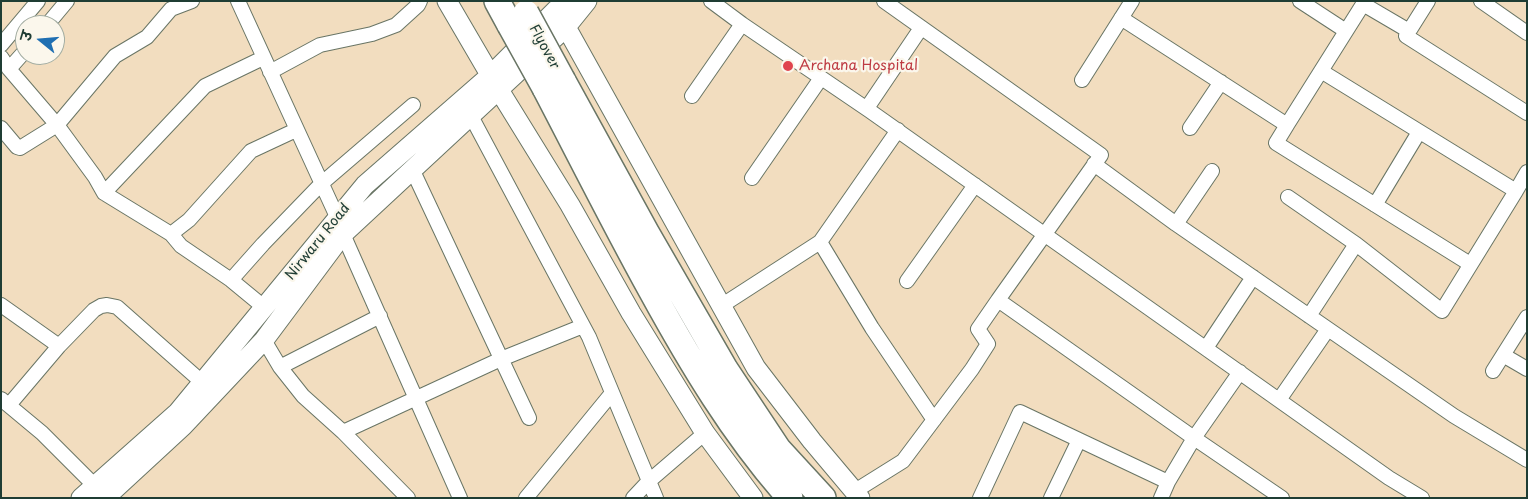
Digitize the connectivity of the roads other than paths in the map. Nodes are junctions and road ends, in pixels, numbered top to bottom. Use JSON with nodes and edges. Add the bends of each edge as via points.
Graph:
{"nodes":[{"id":1,"x":38,"y":1,"type":"edge"},
{"id":2,"x":67,"y":1,"type":"edge"},
{"id":3,"x":192,"y":1,"type":"edge"},
{"id":4,"x":238,"y":1,"type":"edge"},
{"id":5,"x":420,"y":1,"type":"edge"},
{"id":6,"x":447,"y":1,"type":"edge"},
{"id":7,"x":497,"y":1,"type":"edge"},
{"id":8,"x":587,"y":1,"type":"edge"},
{"id":9,"x":711,"y":1,"type":"edge"},
{"id":10,"x":884,"y":1,"type":"edge"},
{"id":11,"x":1131,"y":1,"type":"edge"},
{"id":12,"x":1300,"y":1,"type":"edge"},
{"id":13,"x":1428,"y":1,"type":"edge"},
{"id":14,"x":1481,"y":1,"type":"edge"},
{"id":15,"x":1364,"y":3,"type":"edge"},
{"id":16,"x":559,"y":4,"type":"edge"},
{"id":17,"x":518,"y":13,"type":"edge"},
{"id":18,"x":55,"y":15,"type":"edge"},
{"id":19,"x":1121,"y":18,"type":"junction"},
{"id":20,"x":742,"y":24,"type":"junction"},
{"id":21,"x":566,"y":27,"type":"junction"},
{"id":22,"x":921,"y":28,"type":"junction"},
{"id":23,"x":1346,"y":31,"type":"junction"},
{"id":24,"x":1409,"y":31,"type":"junction"},
{"id":25,"x":1527,"y":33,"type":"edge"},
{"id":26,"x":1,"y":45,"type":"edge"},
{"id":27,"x":263,"y":58,"type":"junction"},
{"id":28,"x":5,"y":63,"type":"edge"},
{"id":29,"x":1321,"y":71,"type":"junction"},
{"id":30,"x":270,"y":72,"type":"junction"},
{"id":31,"x":821,"y":78,"type":"junction"},
{"id":32,"x":1082,"y":80,"type":"dead end"},
{"id":33,"x":1220,"y":82,"type":"junction"},
{"id":34,"x":495,"y":83,"type":"junction"},
{"id":35,"x":554,"y":84,"type":"junction"},
{"id":36,"x":692,"y":96,"type":"dead end"},
{"id":37,"x":412,"y":105,"type":"dead end"},
{"id":38,"x":867,"y":108,"type":"junction"},
{"id":39,"x":1527,"y":113,"type":"edge"},
{"id":40,"x":471,"y":116,"type":"junction"},
{"id":41,"x":57,"y":125,"type":"junction"},
{"id":42,"x":1287,"y":125,"type":"junction"},
{"id":43,"x":1,"y":128,"type":"edge"},
{"id":44,"x":1190,"y":128,"type":"dead end"},
{"id":45,"x":296,"y":130,"type":"junction"},
{"id":46,"x":898,"y":130,"type":"junction"},
{"id":47,"x":1420,"y":132,"type":"junction"},
{"id":48,"x":1094,"y":164,"type":"junction"},
{"id":49,"x":412,"y":170,"type":"junction"},
{"id":50,"x":1212,"y":171,"type":"dead end"},
{"id":51,"x":1527,"y":172,"type":"edge"},
{"id":52,"x":752,"y":178,"type":"dead end"},
{"id":53,"x":321,"y":184,"type":"junction"},
{"id":54,"x":975,"y":185,"type":"junction"},
{"id":55,"x":1516,"y":191,"type":"junction"},
{"id":56,"x":104,"y":193,"type":"junction"},
{"id":57,"x":1288,"y":197,"type":"dead end"},
{"id":58,"x":1375,"y":204,"type":"junction"},
{"id":59,"x":1176,"y":224,"type":"junction"},
{"id":60,"x":340,"y":226,"type":"junction"},
{"id":61,"x":171,"y":234,"type":"junction"},
{"id":62,"x":1044,"y":234,"type":"junction"},
{"id":63,"x":820,"y":242,"type":"junction"},
{"id":64,"x":1356,"y":244,"type":"junction"},
{"id":65,"x":1470,"y":264,"type":"junction"},
{"id":66,"x":1254,"y":277,"type":"junction"},
{"id":67,"x":232,"y":280,"type":"junction"},
{"id":68,"x":907,"y":281,"type":"dead end"},
{"id":69,"x":998,"y":300,"type":"junction"},
{"id":70,"x":1,"y":305,"type":"edge"},
{"id":71,"x":721,"y":306,"type":"junction"},
{"id":72,"x":265,"y":308,"type":"junction"},
{"id":73,"x":380,"y":316,"type":"junction"},
{"id":74,"x":1309,"y":316,"type":"junction"},
{"id":75,"x":1527,"y":317,"type":"edge"},
{"id":76,"x":584,"y":326,"type":"junction"},
{"id":77,"x":1328,"y":328,"type":"junction"},
{"id":78,"x":264,"y":340,"type":"junction"},
{"id":79,"x":59,"y":346,"type":"junction"},
{"id":80,"x":1206,"y":348,"type":"junction"},
{"id":81,"x":1503,"y":355,"type":"junction"},
{"id":82,"x":501,"y":359,"type":"junction"},
{"id":83,"x":280,"y":367,"type":"junction"},
{"id":84,"x":1527,"y":369,"type":"edge"},
{"id":85,"x":1493,"y":371,"type":"dead end"},
{"id":86,"x":1240,"y":372,"type":"junction"},
{"id":87,"x":203,"y":382,"type":"junction"},
{"id":88,"x":612,"y":393,"type":"junction"},
{"id":89,"x":416,"y":398,"type":"junction"},
{"id":90,"x":1279,"y":400,"type":"junction"},
{"id":91,"x":5,"y":402,"type":"edge"},
{"id":92,"x":529,"y":418,"type":"dead end"},
{"id":93,"x":934,"y":420,"type":"junction"},
{"id":94,"x":343,"y":432,"type":"junction"},
{"id":95,"x":705,"y":433,"type":"junction"},
{"id":96,"x":1194,"y":438,"type":"junction"},
{"id":97,"x":1079,"y":440,"type":"junction"},
{"id":98,"x":1527,"y":460,"type":"edge"},
{"id":99,"x":648,"y":482,"type":"junction"},
{"id":100,"x":1168,"y":482,"type":"junction"},
{"id":101,"x":858,"y":494,"type":"edge"},
{"id":102,"x":97,"y":495,"type":"edge"},
{"id":103,"x":408,"y":498,"type":"edge"},
{"id":104,"x":460,"y":498,"type":"edge"},
{"id":105,"x":526,"y":498,"type":"edge"},
{"id":106,"x":633,"y":498,"type":"edge"},
{"id":107,"x":656,"y":498,"type":"edge"},
{"id":108,"x":753,"y":498,"type":"edge"},
{"id":109,"x":790,"y":498,"type":"edge"},
{"id":110,"x":823,"y":498,"type":"edge"},
{"id":111,"x":980,"y":498,"type":"edge"},
{"id":112,"x":1051,"y":498,"type":"edge"},
{"id":113,"x":1161,"y":498,"type":"edge"},
{"id":114,"x":1282,"y":498,"type":"edge"},
{"id":115,"x":1422,"y":498,"type":"edge"}],
"edges":[{"from":1,"to":26,"type":"street"},
{"from":2,"to":18,"type":"street"},
{"from":3,"to":41,"type":"street","via":[[171,9],[147,37],[115,56]]},
{"from":4,"to":27,"type":"street"},
{"from":5,"to":30,"type":"street","via":[[396,25],[372,34],[320,45]]},
{"from":6,"to":34,"type":"street"},
{"from":7,"to":17,"type":"highway","name":"Flyover"},
{"from":8,"to":21,"type":"street"},
{"from":9,"to":20,"type":"street"},
{"from":10,"to":22,"type":"street"},
{"from":11,"to":19,"type":"street"},
{"from":12,"to":23,"type":"street"},
{"from":13,"to":24,"type":"street"},
{"from":14,"to":25,"type":"street"},
{"from":15,"to":23,"type":"street"},
{"from":15,"to":24,"type":"street"},
{"from":16,"to":21,"type":"street"},
{"from":16,"to":34,"type":"street","name":"Nirwaru Road"},
{"from":17,"to":35,"type":"highway","name":"Flyover","bridge":true},
{"from":19,"to":32,"type":"street"},
{"from":19,"to":33,"type":"street"},
{"from":20,"to":31,"type":"street"},
{"from":20,"to":36,"type":"street"},
{"from":21,"to":34,"type":"street"},
{"from":21,"to":71,"type":"street"},
{"from":22,"to":38,"type":"street"},
{"from":22,"to":48,"type":"street","via":[[1100,155]]},
{"from":23,"to":29,"type":"street"},
{"from":24,"to":39,"type":"street","via":[[1406,36]]},
{"from":27,"to":30,"type":"street"},
{"from":27,"to":56,"type":"street","via":[[205,86]]},
{"from":28,"to":41,"type":"street"},
{"from":29,"to":42,"type":"street"},
{"from":29,"to":47,"type":"street"},
{"from":30,"to":45,"type":"street"},
{"from":31,"to":38,"type":"street"},
{"from":31,"to":52,"type":"street"},
{"from":33,"to":42,"type":"street"},
{"from":33,"to":44,"type":"street"},
{"from":34,"to":40,"type":"street","name":"Nirwaru Road"},
{"from":34,"to":60,"type":"street","name":"Nirwaru Road","via":[[365,185]]},
{"from":34,"to":95,"type":"street"},
{"from":35,"to":109,"type":"highway","via":[[624,241],[694,365],[764,469]]},
{"from":35,"to":110,"type":"highway","via":[[646,232],[725,369],[778,448]]},
{"from":37,"to":53,"type":"street"},
{"from":38,"to":46,"type":"street"},
{"from":40,"to":49,"type":"street","name":"Nirwaru Road"},
{"from":40,"to":76,"type":"street"},
{"from":41,"to":43,"type":"street","via":[[20,148]]},
{"from":41,"to":56,"type":"street"},
{"from":42,"to":58,"type":"street","via":[[1276,143]]},
{"from":45,"to":53,"type":"street"},
{"from":45,"to":61,"type":"street","via":[[251,151],[189,220]]},
{"from":46,"to":54,"type":"street"},
{"from":46,"to":63,"type":"street"},
{"from":47,"to":55,"type":"street"},
{"from":47,"to":58,"type":"street"},
{"from":48,"to":59,"type":"street"},
{"from":48,"to":62,"type":"street"},
{"from":49,"to":60,"type":"street","name":"Nirwaru Road"},
{"from":49,"to":82,"type":"street"},
{"from":50,"to":59,"type":"street"},
{"from":51,"to":55,"type":"street"},
{"from":53,"to":60,"type":"street"},
{"from":53,"to":67,"type":"street"},
{"from":54,"to":62,"type":"street"},
{"from":54,"to":68,"type":"street"},
{"from":55,"to":65,"type":"street"},
{"from":56,"to":61,"type":"street"},
{"from":57,"to":64,"type":"street"},
{"from":58,"to":65,"type":"street"},
{"from":59,"to":66,"type":"street"},
{"from":60,"to":72,"type":"street","name":"Nirwaru Road"},
{"from":60,"to":73,"type":"street"},
{"from":60,"to":78,"type":"street","name":"Nirwaru Road"},
{"from":61,"to":67,"type":"street","via":[[181,246]]},
{"from":62,"to":69,"type":"street"},
{"from":62,"to":80,"type":"street"},
{"from":63,"to":71,"type":"street"},
{"from":63,"to":93,"type":"street","via":[[872,328]]},
{"from":64,"to":65,"type":"street","via":[[1442,311]]},
{"from":64,"to":74,"type":"street"},
{"from":66,"to":74,"type":"street"},
{"from":66,"to":80,"type":"street"},
{"from":67,"to":72,"type":"street"},
{"from":69,"to":93,"type":"street","via":[[978,329],[988,344]]},
{"from":69,"to":96,"type":"street"},
{"from":70,"to":79,"type":"street"},
{"from":71,"to":101,"type":"street","via":[[756,368]]},
{"from":72,"to":87,"type":"street","name":"Nirwaru Road"},
{"from":73,"to":83,"type":"street"},
{"from":73,"to":89,"type":"street"},
{"from":74,"to":77,"type":"street"},
{"from":75,"to":81,"type":"street"},
{"from":76,"to":82,"type":"street"},
{"from":76,"to":88,"type":"street"},
{"from":77,"to":90,"type":"street"},
{"from":77,"to":98,"type":"street","via":[[1454,416]]},
{"from":78,"to":83,"type":"street"},
{"from":78,"to":102,"type":"street","name":"Nirwaru Road","via":[[183,426]]},
{"from":79,"to":87,"type":"street","via":[[94,310],[107,305],[117,307]]},
{"from":79,"to":91,"type":"street"},
{"from":80,"to":86,"type":"street"},
{"from":81,"to":84,"type":"street"},
{"from":81,"to":85,"type":"street"},
{"from":82,"to":89,"type":"street"},
{"from":82,"to":92,"type":"street"},
{"from":83,"to":94,"type":"street","via":[[303,396]]},
{"from":86,"to":90,"type":"street"},
{"from":86,"to":96,"type":"street"},
{"from":87,"to":102,"type":"street","name":"Nirwaru Road"},
{"from":88,"to":99,"type":"street"},
{"from":88,"to":105,"type":"street"},
{"from":89,"to":94,"type":"street"},
{"from":89,"to":104,"type":"street"},
{"from":90,"to":115,"type":"street","via":[[1388,478]]},
{"from":91,"to":102,"type":"street","via":[[42,433]]},
{"from":93,"to":101,"type":"street","via":[[903,461]]},
{"from":94,"to":103,"type":"street"},
{"from":95,"to":99,"type":"street"},
{"from":95,"to":108,"type":"street"},
{"from":96,"to":100,"type":"street"},
{"from":96,"to":114,"type":"street"},
{"from":97,"to":100,"type":"street"},
{"from":97,"to":111,"type":"street","via":[[1020,412]]},
{"from":97,"to":112,"type":"street"},
{"from":99,"to":106,"type":"street"},
{"from":99,"to":107,"type":"street"},
{"from":100,"to":113,"type":"street"}]}
